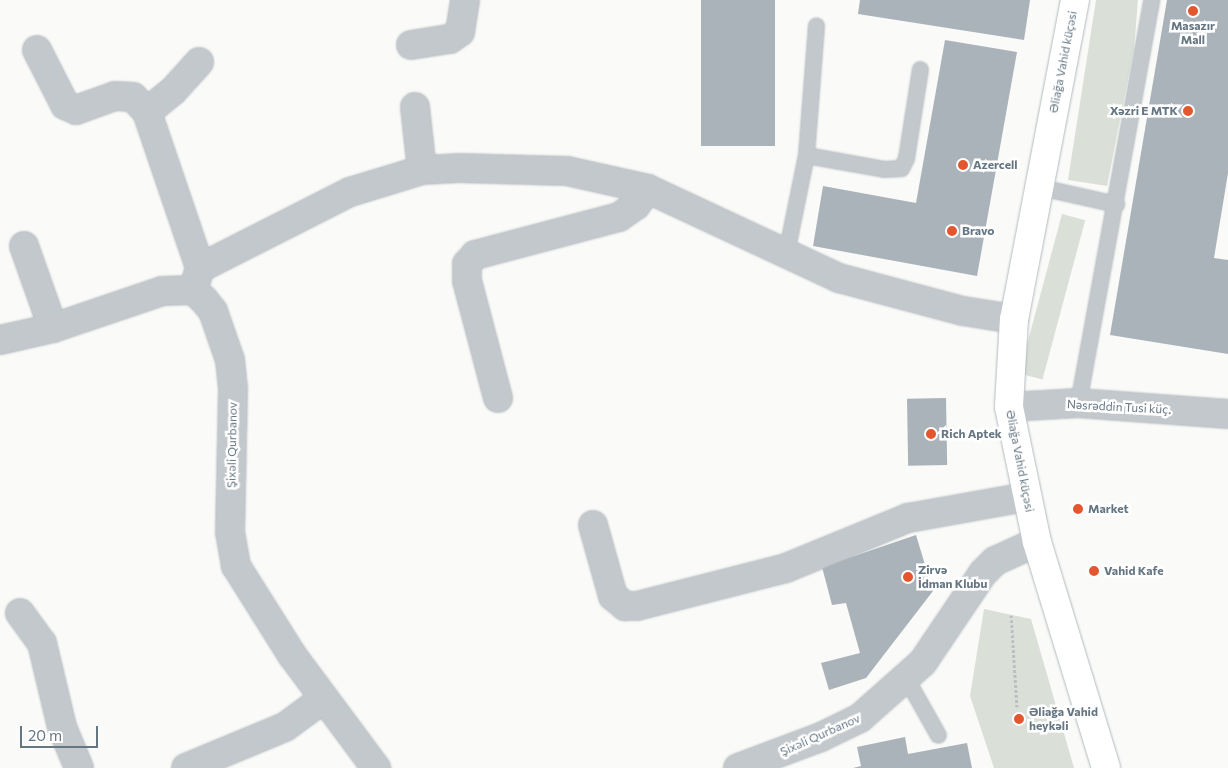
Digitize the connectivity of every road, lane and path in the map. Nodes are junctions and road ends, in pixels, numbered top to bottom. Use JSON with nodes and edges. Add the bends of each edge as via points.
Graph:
{"nodes":[{"id":1,"x":465,"y":0,"type":"edge"},
{"id":2,"x":1075,"y":0,"type":"edge"},
{"id":3,"x":1150,"y":0,"type":"edge"},
{"id":4,"x":816,"y":25,"type":"dead end"},
{"id":5,"x":411,"y":45,"type":"dead end"},
{"id":6,"x":37,"y":50,"type":"dead end"},
{"id":7,"x":199,"y":62,"type":"dead end"},
{"id":8,"x":920,"y":69,"type":"dead end"},
{"id":9,"x":415,"y":106,"type":"dead end"},
{"id":10,"x":147,"y":112,"type":"junction"},
{"id":11,"x":806,"y":155,"type":"junction"},
{"id":12,"x":422,"y":170,"type":"junction"},
{"id":13,"x":1040,"y":187,"type":"junction"},
{"id":14,"x":648,"y":189,"type":"junction"},
{"id":15,"x":1116,"y":204,"type":"junction"},
{"id":16,"x":24,"y":246,"type":"dead end"},
{"id":17,"x":786,"y":252,"type":"junction"},
{"id":18,"x":197,"y":279,"type":"junction"},
{"id":19,"x":1014,"y":319,"type":"junction"},
{"id":20,"x":53,"y":328,"type":"junction"},
{"id":21,"x":0,"y":340,"type":"edge"},
{"id":22,"x":498,"y":398,"type":"dead end"},
{"id":23,"x":1078,"y":403,"type":"junction"},
{"id":24,"x":1009,"y":407,"type":"junction"},
{"id":25,"x":1228,"y":414,"type":"edge"},
{"id":26,"x":1026,"y":497,"type":"junction"},
{"id":27,"x":593,"y":525,"type":"dead end"},
{"id":28,"x":1037,"y":542,"type":"junction"},
{"id":29,"x":20,"y":612,"type":"dead end"},
{"id":30,"x":1011,"y":615,"type":"dead end"},
{"id":31,"x":906,"y":678,"type":"junction"},
{"id":32,"x":324,"y":699,"type":"junction"},
{"id":33,"x":1017,"y":707,"type":"dead end"},
{"id":34,"x":938,"y":735,"type":"dead end"},
{"id":35,"x":771,"y":762,"type":"edge"},
{"id":36,"x":79,"y":768,"type":"edge"},
{"id":37,"x":186,"y":768,"type":"edge"},
{"id":38,"x":376,"y":768,"type":"edge"},
{"id":39,"x":738,"y":768,"type":"edge"},
{"id":40,"x":1106,"y":768,"type":"edge"}],
"edges":[{"from":1,"to":5,"type":"street","via":[[460,32],[450,39]]},
{"from":2,"to":13,"type":"main road","name":"Əliağa Vahid küçəsi"},
{"from":3,"to":15,"type":"lane"},
{"from":4,"to":11,"type":"lane"},
{"from":6,"to":10,"type":"street","name":"Şixəli Qurbanov","via":[[65,105],[76,110],[115,96],[133,96]]},
{"from":7,"to":10,"type":"street","via":[[174,91]]},
{"from":8,"to":11,"type":"lane","via":[[906,158],[901,168],[884,169]]},
{"from":9,"to":12,"type":"street"},
{"from":10,"to":18,"type":"street","name":"Şixəli Qurbanov"},
{"from":11,"to":17,"type":"lane"},
{"from":12,"to":14,"type":"street","via":[[567,171]]},
{"from":12,"to":18,"type":"street","via":[[350,192]]},
{"from":13,"to":15,"type":"lane"},
{"from":13,"to":19,"type":"main road","name":"Əliağa Vahid küçəsi"},
{"from":14,"to":17,"type":"street"},
{"from":14,"to":22,"type":"street","via":[[636,205],[619,217],[476,255],[467,264],[467,281]]},
{"from":15,"to":23,"type":"lane"},
{"from":16,"to":20,"type":"street"},
{"from":17,"to":19,"type":"street","via":[[839,278],[962,311]]},
{"from":18,"to":20,"type":"street"},
{"from":18,"to":32,"type":"street","name":"Şixəli Qurbanov","via":[[213,311],[230,360],[233,390],[230,532],[236,566]]},
{"from":19,"to":24,"type":"main road","name":"Əliağa Vahid küçəsi"},
{"from":20,"to":21,"type":"street"},
{"from":23,"to":24,"type":"street","name":"Nəsrəddin Tusi küç."},
{"from":23,"to":25,"type":"street","name":"Nəsrəddin Tusi küç."},
{"from":24,"to":26,"type":"main road","name":"Əliağa Vahid küçəsi"},
{"from":26,"to":27,"type":"street","via":[[908,518],[786,568],[637,606],[625,606],[613,596]]},
{"from":26,"to":28,"type":"main road","name":"Əliağa Vahid küçəsi"},
{"from":28,"to":31,"type":"street","name":"Şixəli Qurbanov","via":[[995,561],[982,573],[950,625],[923,662]]},
{"from":28,"to":40,"type":"main road","name":"Əliağa Vahid küçəsi"},
{"from":29,"to":36,"type":"street","via":[[42,643],[62,726]]},
{"from":30,"to":33,"type":"path"},
{"from":31,"to":34,"type":"lane"},
{"from":31,"to":35,"type":"street","name":"Şixəli Qurbanov","via":[[860,718]]},
{"from":32,"to":37,"type":"street","via":[[284,727]]},
{"from":32,"to":38,"type":"street","name":"Şixəli Qurbanov"},
{"from":35,"to":39,"type":"street","name":"Şixəli Qurbanov"}]}
